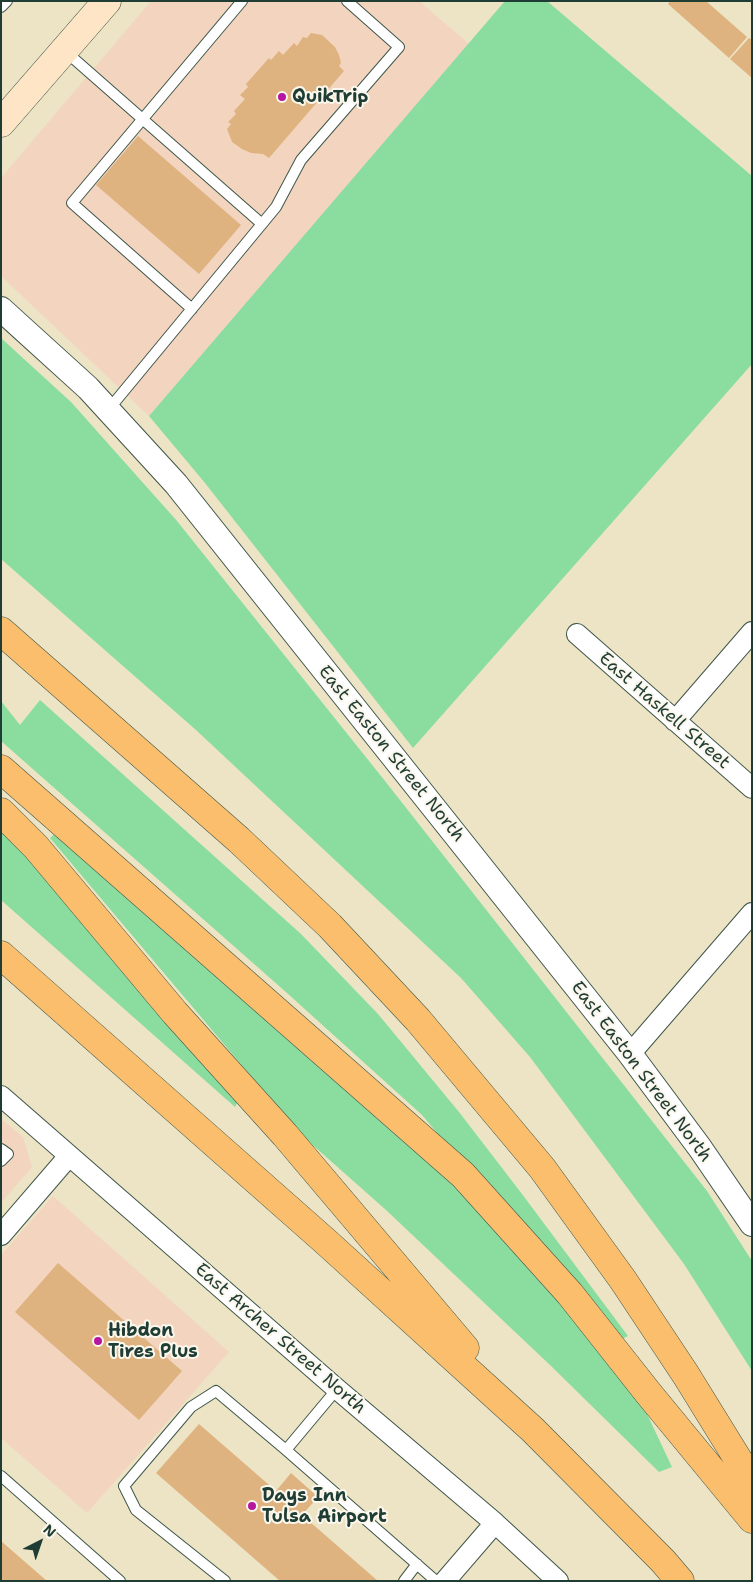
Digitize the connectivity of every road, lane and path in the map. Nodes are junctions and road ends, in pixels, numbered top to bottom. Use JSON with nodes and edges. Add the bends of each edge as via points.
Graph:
{"nodes":[{"id":1,"x":7,"y":1,"type":"edge"},
{"id":2,"x":107,"y":1,"type":"edge"},
{"id":3,"x":242,"y":1,"type":"edge"},
{"id":4,"x":347,"y":1,"type":"edge"},
{"id":5,"x":1,"y":7,"type":"edge"},
{"id":6,"x":64,"y":51,"type":"junction"},
{"id":7,"x":143,"y":119,"type":"junction"},
{"id":8,"x":1,"y":123,"type":"edge"},
{"id":9,"x":262,"y":224,"type":"junction"},
{"id":10,"x":1,"y":309,"type":"edge"},
{"id":11,"x":192,"y":309,"type":"junction"},
{"id":12,"x":108,"y":409,"type":"junction"},
{"id":13,"x":1,"y":630,"type":"edge"},
{"id":14,"x":752,"y":632,"type":"edge"},
{"id":15,"x":576,"y":634,"type":"dead end"},
{"id":16,"x":675,"y":721,"type":"junction"},
{"id":17,"x":1,"y":769,"type":"edge"},
{"id":18,"x":752,"y":788,"type":"edge"},
{"id":19,"x":1,"y":812,"type":"edge"},
{"id":20,"x":752,"y":913,"type":"edge"},
{"id":21,"x":1,"y":955,"type":"edge"},
{"id":22,"x":630,"y":1054,"type":"junction"},
{"id":23,"x":1,"y":1096,"type":"edge"},
{"id":24,"x":1,"y":1148,"type":"edge"},
{"id":25,"x":69,"y":1156,"type":"junction"},
{"id":26,"x":1,"y":1161,"type":"edge"},
{"id":27,"x":752,"y":1224,"type":"edge"},
{"id":28,"x":1,"y":1235,"type":"edge"},
{"id":29,"x":337,"y":1389,"type":"junction"},
{"id":30,"x":533,"y":1430,"type":"junction"},
{"id":31,"x":286,"y":1450,"type":"junction"},
{"id":32,"x":1,"y":1476,"type":"edge"},
{"id":33,"x":752,"y":1482,"type":"edge"},
{"id":34,"x":752,"y":1519,"type":"edge"},
{"id":35,"x":495,"y":1523,"type":"junction"},
{"id":36,"x":417,"y":1564,"type":"junction"},
{"id":37,"x":120,"y":1581,"type":"edge"},
{"id":38,"x":225,"y":1581,"type":"edge"},
{"id":39,"x":404,"y":1581,"type":"edge"},
{"id":40,"x":436,"y":1581,"type":"edge"},
{"id":41,"x":445,"y":1581,"type":"edge"},
{"id":42,"x":558,"y":1581,"type":"edge"},
{"id":43,"x":680,"y":1581,"type":"edge"}],
"edges":[{"from":1,"to":5,"type":"lane"},
{"from":2,"to":6,"type":"main road"},
{"from":3,"to":7,"type":"lane"},
{"from":4,"to":9,"type":"lane","via":[[399,47],[301,160],[276,207]]},
{"from":6,"to":7,"type":"lane"},
{"from":6,"to":8,"type":"main road"},
{"from":7,"to":9,"type":"lane"},
{"from":7,"to":11,"type":"lane","via":[[72,203]]},
{"from":9,"to":11,"type":"lane"},
{"from":10,"to":12,"type":"street","name":"East Easton Street North"},
{"from":11,"to":12,"type":"lane"},
{"from":12,"to":22,"type":"street","name":"East Easton Street North","via":[[176,484]]},
{"from":13,"to":33,"type":"highway","via":[[253,853],[330,926],[418,1020],[542,1168],[623,1280]]},
{"from":14,"to":16,"type":"street"},
{"from":15,"to":16,"type":"street","name":"East Haskell Street"},
{"from":16,"to":18,"type":"street","name":"East Haskell Street"},
{"from":17,"to":34,"type":"highway","via":[[463,1175],[570,1294]]},
{"from":19,"to":30,"type":"highway","via":[[36,847],[175,1013],[286,1135]]},
{"from":20,"to":22,"type":"street"},
{"from":21,"to":30,"type":"highway"},
{"from":22,"to":27,"type":"street","name":"East Easton Street North"},
{"from":23,"to":25,"type":"street","name":"East Archer Street North"},
{"from":24,"to":26,"type":"lane","via":[[8,1154]]},
{"from":25,"to":28,"type":"street"},
{"from":25,"to":29,"type":"street","name":"East Archer Street North"},
{"from":29,"to":31,"type":"lane"},
{"from":29,"to":35,"type":"street","name":"East Archer Street North"},
{"from":30,"to":43,"type":"highway"},
{"from":31,"to":36,"type":"lane"},
{"from":31,"to":38,"type":"lane","via":[[216,1391],[191,1407],[124,1486],[136,1510]]},
{"from":32,"to":37,"type":"lane"},
{"from":35,"to":41,"type":"street"},
{"from":35,"to":42,"type":"street","name":"East Archer Street North"},
{"from":36,"to":39,"type":"lane"},
{"from":36,"to":40,"type":"lane"}]}
